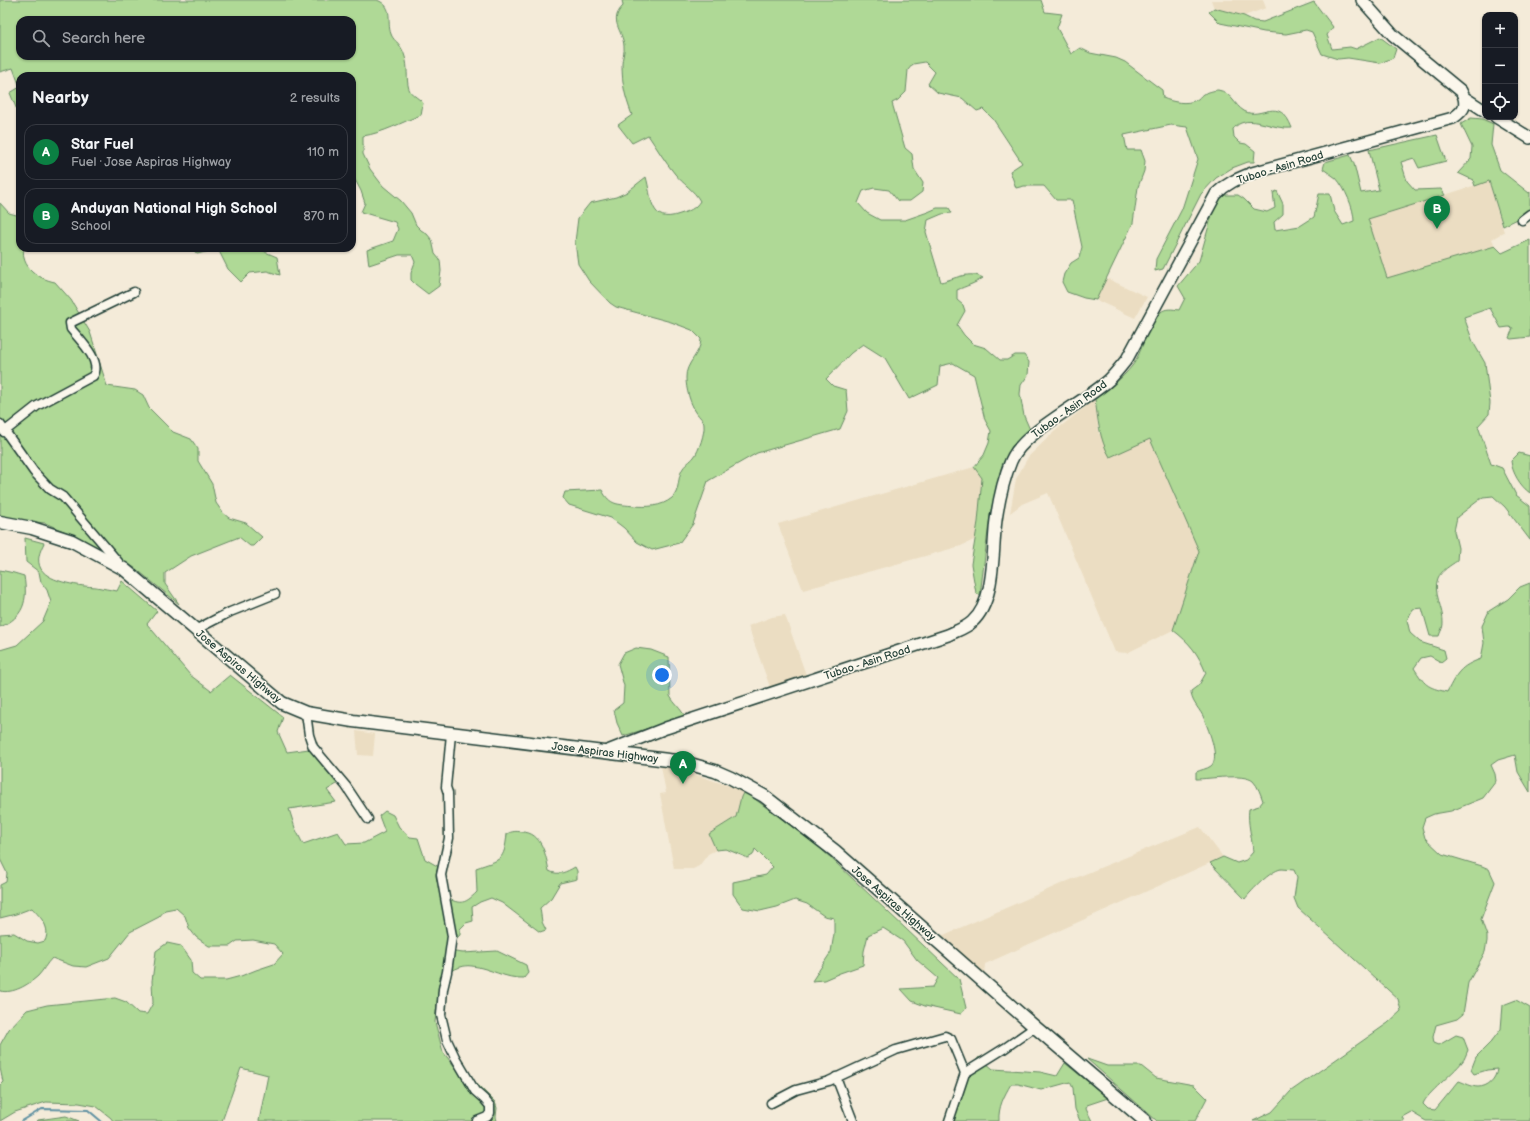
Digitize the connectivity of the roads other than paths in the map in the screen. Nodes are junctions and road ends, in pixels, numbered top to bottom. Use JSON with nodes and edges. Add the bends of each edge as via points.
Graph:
{"nodes":[{"id":1,"x":1362,"y":0,"type":"edge"},
{"id":2,"x":1465,"y":98,"type":"junction"},
{"id":3,"x":1482,"y":109,"type":"edge"},
{"id":4,"x":1501,"y":120,"type":"edge"},
{"id":5,"x":1530,"y":138,"type":"edge"},
{"id":6,"x":1530,"y":214,"type":"edge"},
{"id":7,"x":1522,"y":220,"type":"dead end"},
{"id":8,"x":134,"y":292,"type":"dead end"},
{"id":9,"x":0,"y":424,"type":"edge"},
{"id":10,"x":4,"y":432,"type":"junction"},
{"id":11,"x":0,"y":522,"type":"edge"},
{"id":12,"x":124,"y":569,"type":"junction"},
{"id":13,"x":275,"y":594,"type":"dead end"},
{"id":14,"x":195,"y":630,"type":"junction"},
{"id":15,"x":306,"y":713,"type":"junction"},
{"id":16,"x":451,"y":734,"type":"junction"},
{"id":17,"x":606,"y":752,"type":"junction"},
{"id":18,"x":368,"y":819,"type":"dead end"},
{"id":19,"x":1035,"y":1027,"type":"junction"},
{"id":20,"x":965,"y":1073,"type":"junction"},
{"id":21,"x":836,"y":1077,"type":"junction"},
{"id":22,"x":771,"y":1103,"type":"dead end"},
{"id":23,"x":477,"y":1121,"type":"edge"},
{"id":24,"x":853,"y":1121,"type":"edge"},
{"id":25,"x":949,"y":1121,"type":"edge"},
{"id":26,"x":1145,"y":1121,"type":"edge"}],
"edges":[{"from":1,"to":2,"type":"main road","via":[[1393,35],[1461,91]]},
{"from":2,"to":3,"type":"main road"},
{"from":2,"to":17,"type":"main road","name":"Tubao - Asin Road","via":[[1465,106],[1461,113],[1453,118],[1252,173],[1225,185],[1216,194],[1127,360],[1109,380],[1025,442],[1012,459],[996,520],[988,596],[979,614],[966,627],[666,728]]},
{"from":4,"to":5,"type":"main road"},
{"from":6,"to":7,"type":"street"},
{"from":8,"to":10,"type":"street","via":[[70,323],[94,359],[96,372],[93,376],[37,406]]},
{"from":9,"to":10,"type":"street"},
{"from":10,"to":12,"type":"street","via":[[34,472],[63,497]]},
{"from":11,"to":12,"type":"main road","name":"Jose Aspiras Highway","via":[[32,528],[66,539]]},
{"from":12,"to":14,"type":"main road","name":"Jose Aspiras Highway"},
{"from":13,"to":14,"type":"street","via":[[230,612]]},
{"from":14,"to":15,"type":"main road","name":"Jose Aspiras Highway","via":[[282,703]]},
{"from":15,"to":16,"type":"main road","name":"Jose Aspiras Highway"},
{"from":15,"to":18,"type":"street","via":[[313,747],[346,786]]},
{"from":16,"to":17,"type":"main road","name":"Jose Aspiras Highway"},
{"from":16,"to":23,"type":"street","via":[[446,787],[450,830],[442,874],[452,936],[441,1015],[447,1040],[455,1057],[475,1091],[490,1106],[487,1117]]},
{"from":17,"to":19,"type":"main road","name":"Jose Aspiras Highway","via":[[697,766],[731,778],[764,796],[835,851]]},
{"from":19,"to":20,"type":"street"},
{"from":19,"to":26,"type":"main road","name":"Jose Aspiras Highway"},
{"from":20,"to":21,"type":"street","via":[[951,1039],[945,1036],[896,1050]]},
{"from":20,"to":25,"type":"street"},
{"from":21,"to":22,"type":"street","via":[[796,1090]]},
{"from":21,"to":24,"type":"street"}]}
